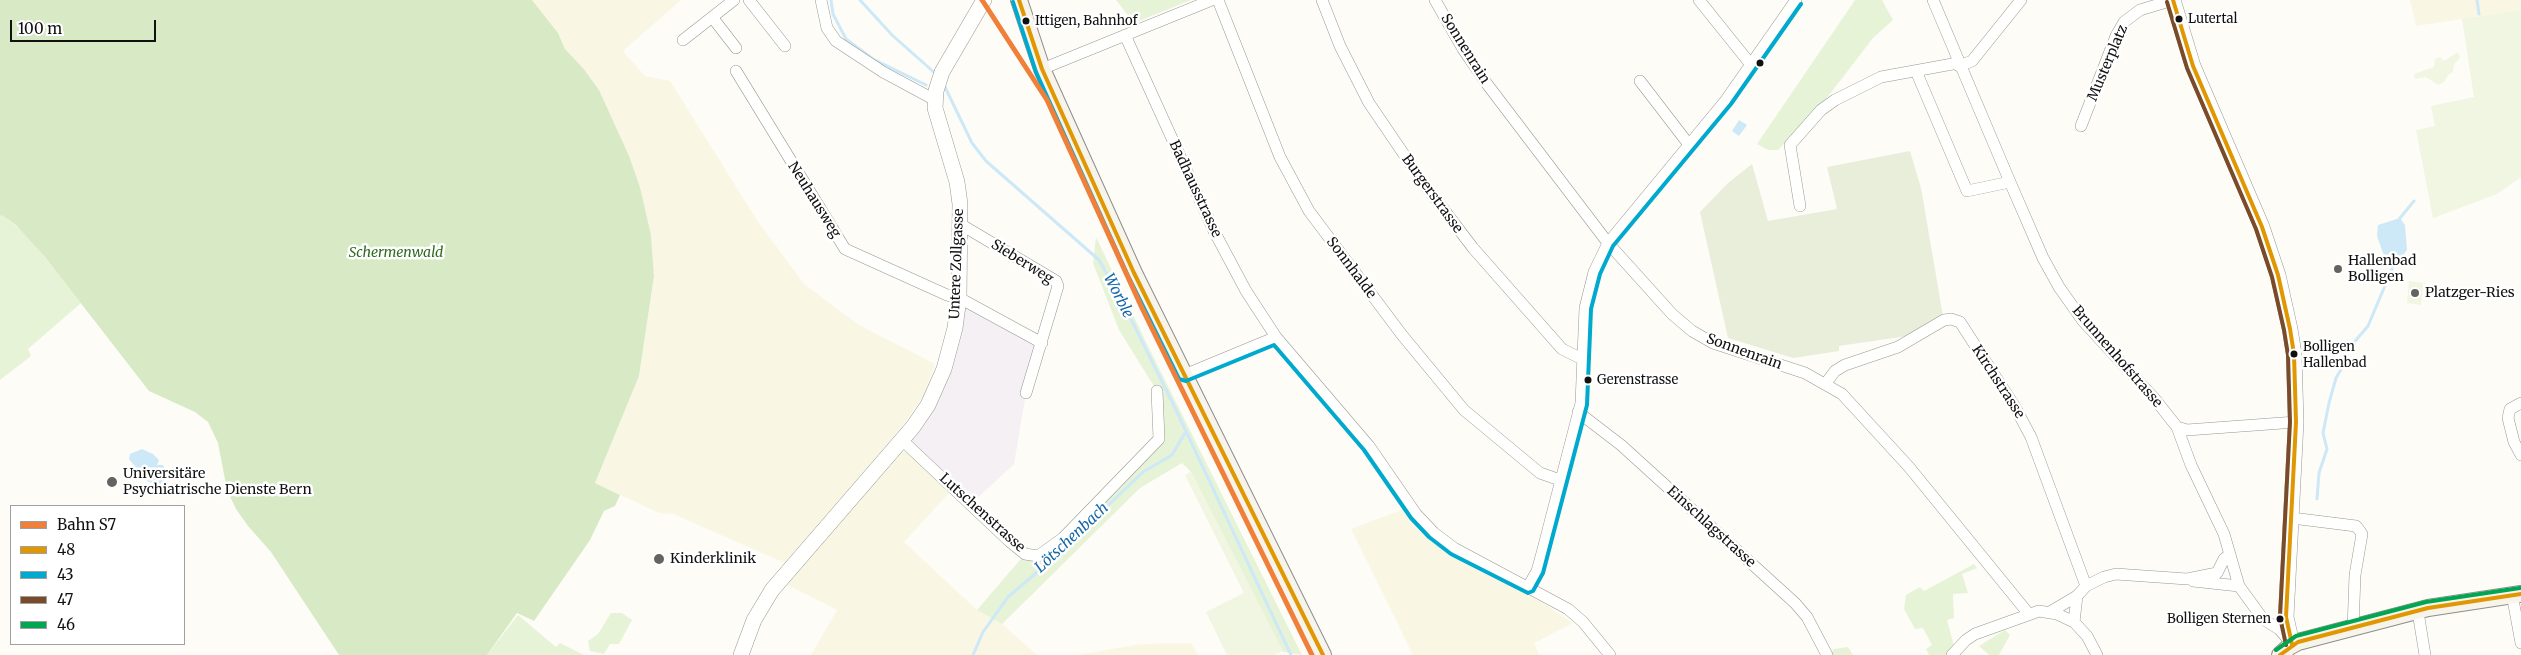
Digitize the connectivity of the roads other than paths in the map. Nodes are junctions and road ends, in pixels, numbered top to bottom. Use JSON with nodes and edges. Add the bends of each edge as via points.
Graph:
{"nodes":[{"id":1,"x":734,"y":0,"type":"edge"},
{"id":2,"x":749,"y":0,"type":"edge"},
{"id":3,"x":821,"y":0,"type":"edge"},
{"id":4,"x":984,"y":0,"type":"edge"},
{"id":5,"x":1018,"y":0,"type":"edge"},
{"id":6,"x":1212,"y":0,"type":"edge"},
{"id":7,"x":1218,"y":0,"type":"edge"},
{"id":8,"x":1322,"y":0,"type":"edge"},
{"id":9,"x":1435,"y":0,"type":"edge"},
{"id":10,"x":1699,"y":0,"type":"edge"},
{"id":11,"x":1796,"y":0,"type":"edge"},
{"id":12,"x":1933,"y":0,"type":"edge"},
{"id":13,"x":2021,"y":0,"type":"edge"},
{"id":14,"x":2173,"y":0,"type":"edge"},
{"id":15,"x":712,"y":17,"type":"junction"},
{"id":16,"x":1125,"y":35,"type":"junction"},
{"id":17,"x":683,"y":40,"type":"dead end"},
{"id":18,"x":785,"y":46,"type":"dead end"},
{"id":19,"x":736,"y":48,"type":"dead end"},
{"id":20,"x":1959,"y":65,"type":"junction"},
{"id":21,"x":1752,"y":66,"type":"junction"},
{"id":22,"x":1042,"y":69,"type":"junction"},
{"id":23,"x":736,"y":71,"type":"dead end"},
{"id":24,"x":1916,"y":71,"type":"junction"},
{"id":25,"x":1640,"y":81,"type":"dead end"},
{"id":26,"x":935,"y":96,"type":"junction"},
{"id":27,"x":2081,"y":126,"type":"dead end"},
{"id":28,"x":1690,"y":146,"type":"junction"},
{"id":29,"x":2010,"y":182,"type":"junction"},
{"id":30,"x":1800,"y":206,"type":"dead end"},
{"id":31,"x":960,"y":224,"type":"junction"},
{"id":32,"x":1608,"y":244,"type":"junction"},
{"id":33,"x":959,"y":298,"type":"junction"},
{"id":34,"x":1276,"y":337,"type":"junction"},
{"id":35,"x":1042,"y":343,"type":"junction"},
{"id":36,"x":1582,"y":359,"type":"junction"},
{"id":37,"x":1184,"y":375,"type":"junction"},
{"id":38,"x":1826,"y":383,"type":"junction"},
{"id":39,"x":1026,"y":392,"type":"dead end"},
{"id":40,"x":1157,"y":392,"type":"dead end"},
{"id":41,"x":2521,"y":403,"type":"edge"},
{"id":42,"x":1578,"y":412,"type":"junction"},
{"id":43,"x":2296,"y":422,"type":"junction"},
{"id":44,"x":2177,"y":427,"type":"junction"},
{"id":45,"x":902,"y":440,"type":"junction"},
{"id":46,"x":2521,"y":455,"type":"edge"},
{"id":47,"x":1560,"y":480,"type":"junction"},
{"id":48,"x":2292,"y":518,"type":"junction"},
{"id":49,"x":2229,"y":555,"type":"junction"},
{"id":50,"x":2187,"y":579,"type":"junction"},
{"id":51,"x":2086,"y":586,"type":"junction"},
{"id":52,"x":2239,"y":586,"type":"junction"},
{"id":53,"x":1528,"y":587,"type":"junction"},
{"id":54,"x":2517,"y":594,"type":"edge"},
{"id":55,"x":2077,"y":596,"type":"junction"},
{"id":56,"x":2050,"y":612,"type":"junction"},
{"id":57,"x":2418,"y":612,"type":"junction"},
{"id":58,"x":2028,"y":613,"type":"junction"},
{"id":59,"x":2074,"y":622,"type":"junction"},
{"id":60,"x":2353,"y":628,"type":"junction"},
{"id":61,"x":2521,"y":643,"type":"edge"},
{"id":62,"x":2292,"y":644,"type":"junction"},
{"id":63,"x":741,"y":655,"type":"edge"},
{"id":64,"x":1324,"y":655,"type":"edge"},
{"id":65,"x":1610,"y":655,"type":"edge"},
{"id":66,"x":1827,"y":655,"type":"edge"},
{"id":67,"x":1952,"y":655,"type":"edge"},
{"id":68,"x":2097,"y":655,"type":"edge"},
{"id":69,"x":2280,"y":655,"type":"edge"},
{"id":70,"x":2425,"y":655,"type":"edge"}],
"edges":[{"from":1,"to":15,"type":"street"},
{"from":2,"to":18,"type":"street"},
{"from":3,"to":26,"type":"street","via":[[827,28],[836,41],[883,72]]},
{"from":4,"to":26,"type":"street","via":[[942,72]]},
{"from":5,"to":22,"type":"main road"},
{"from":6,"to":16,"type":"street"},
{"from":7,"to":47,"type":"street","name":"Sonnhalde","via":[[1280,158],[1309,211],[1402,335],[1464,410],[1540,472]]},
{"from":8,"to":36,"type":"street","name":"Burgerstrasse","via":[[1340,46],[1370,103],[1422,181],[1473,248],[1562,349]]},
{"from":9,"to":32,"type":"street","name":"Sonnenrain","via":[[1487,84]]},
{"from":10,"to":21,"type":"street"},
{"from":11,"to":21,"type":"street"},
{"from":12,"to":20,"type":"street","name":"Brunnenhofstrasse"},
{"from":13,"to":20,"type":"street","via":[[1972,61]]},
{"from":14,"to":27,"type":"street","name":"Musterplatz","via":[[2140,10],[2124,22]]},
{"from":14,"to":43,"type":"street","via":[[2193,66],[2254,206],[2278,275],[2294,354]]},
{"from":15,"to":17,"type":"street"},
{"from":15,"to":19,"type":"street"},
{"from":16,"to":22,"type":"street"},
{"from":16,"to":34,"type":"street","name":"Badhausstrasse","via":[[1214,231],[1246,291]]},
{"from":20,"to":24,"type":"street"},
{"from":20,"to":29,"type":"street","name":"Brunnenhofstrasse"},
{"from":21,"to":28,"type":"street"},
{"from":22,"to":37,"type":"main road"},
{"from":23,"to":33,"type":"street","name":"Neuhausweg","via":[[844,249]]},
{"from":24,"to":29,"type":"street","via":[[1967,191]]},
{"from":24,"to":30,"type":"street","via":[[1881,78],[1834,100],[1790,145]]},
{"from":25,"to":28,"type":"street"},
{"from":26,"to":31,"type":"street","name":"Untere Zollgasse","via":[[957,182]]},
{"from":28,"to":32,"type":"street"},
{"from":29,"to":44,"type":"street","name":"Brunnenhofstrasse","via":[[2043,258],[2065,296],[2083,321]]},
{"from":31,"to":33,"type":"street","name":"Untere Zollgasse"},
{"from":31,"to":35,"type":"street","name":"Sieberweg","via":[[1056,281],[1058,286]]},
{"from":32,"to":36,"type":"street","via":[[1594,272],[1585,308]]},
{"from":32,"to":38,"type":"street","name":"Sonnenrain","via":[[1672,314],[1703,338]]},
{"from":33,"to":35,"type":"street"},
{"from":33,"to":45,"type":"street","name":"Untere Zollgasse","via":[[944,369],[928,406]]},
{"from":34,"to":37,"type":"street"},
{"from":34,"to":53,"type":"street","name":"Badhausstrasse","via":[[1369,446],[1416,514],[1434,533],[1454,548]]},
{"from":35,"to":39,"type":"street","name":"Sieberweg"},
{"from":36,"to":42,"type":"street"},
{"from":37,"to":64,"type":"main road"},
{"from":38,"to":51,"type":"street","name":"Kirchstrasse","via":[[1843,366],[1898,347],[1944,320],[1960,322],[2028,431]]},
{"from":38,"to":58,"type":"street","name":"Sonnenrain","via":[[1863,415]]},
{"from":40,"to":45,"type":"street","name":"Lutschenstrasse","via":[[1159,439],[1063,538],[1038,556],[1025,554],[1009,542]]},
{"from":41,"to":46,"type":"street","via":[[2510,409],[2508,418]]},
{"from":42,"to":47,"type":"street"},
{"from":42,"to":66,"type":"street","name":"Einschlagstrasse","via":[[1621,445],[1795,603],[1807,617]]},
{"from":43,"to":44,"type":"street","via":[[2187,430]]},
{"from":43,"to":48,"type":"street"},
{"from":44,"to":49,"type":"street","name":"Brunnenhofstrasse","via":[[2224,534]]},
{"from":45,"to":63,"type":"street","name":"Untere Zollgasse","via":[[772,590],[754,620]]},
{"from":47,"to":53,"type":"street","via":[[1537,571]]},
{"from":48,"to":60,"type":"street","via":[[2356,526],[2362,534],[2355,575]]},
{"from":48,"to":62,"type":"street","via":[[2286,617]]},
{"from":49,"to":50,"type":"street","via":[[2217,573]]},
{"from":49,"to":52,"type":"street","name":"Brunnenhofstrasse"},
{"from":50,"to":51,"type":"street","via":[[2116,574]]},
{"from":50,"to":52,"type":"street"},
{"from":51,"to":55,"type":"street"},
{"from":52,"to":62,"type":"street","name":"Brunnenhofstrasse","via":[[2263,619],[2279,629]]},
{"from":53,"to":65,"type":"street","name":"Badhausstrasse","via":[[1577,616]]},
{"from":54,"to":57,"type":"main road","via":[[2450,603]]},
{"from":54,"to":61,"type":"street"},
{"from":55,"to":56,"type":"street"},
{"from":55,"to":59,"type":"street"},
{"from":56,"to":58,"type":"street"},
{"from":56,"to":59,"type":"street"},
{"from":57,"to":60,"type":"main road"},
{"from":57,"to":70,"type":"street"},
{"from":58,"to":67,"type":"street","via":[[1975,634]]},
{"from":59,"to":68,"type":"street","via":[[2087,636]]},
{"from":60,"to":62,"type":"main road"},
{"from":62,"to":69,"type":"main road"}]}
